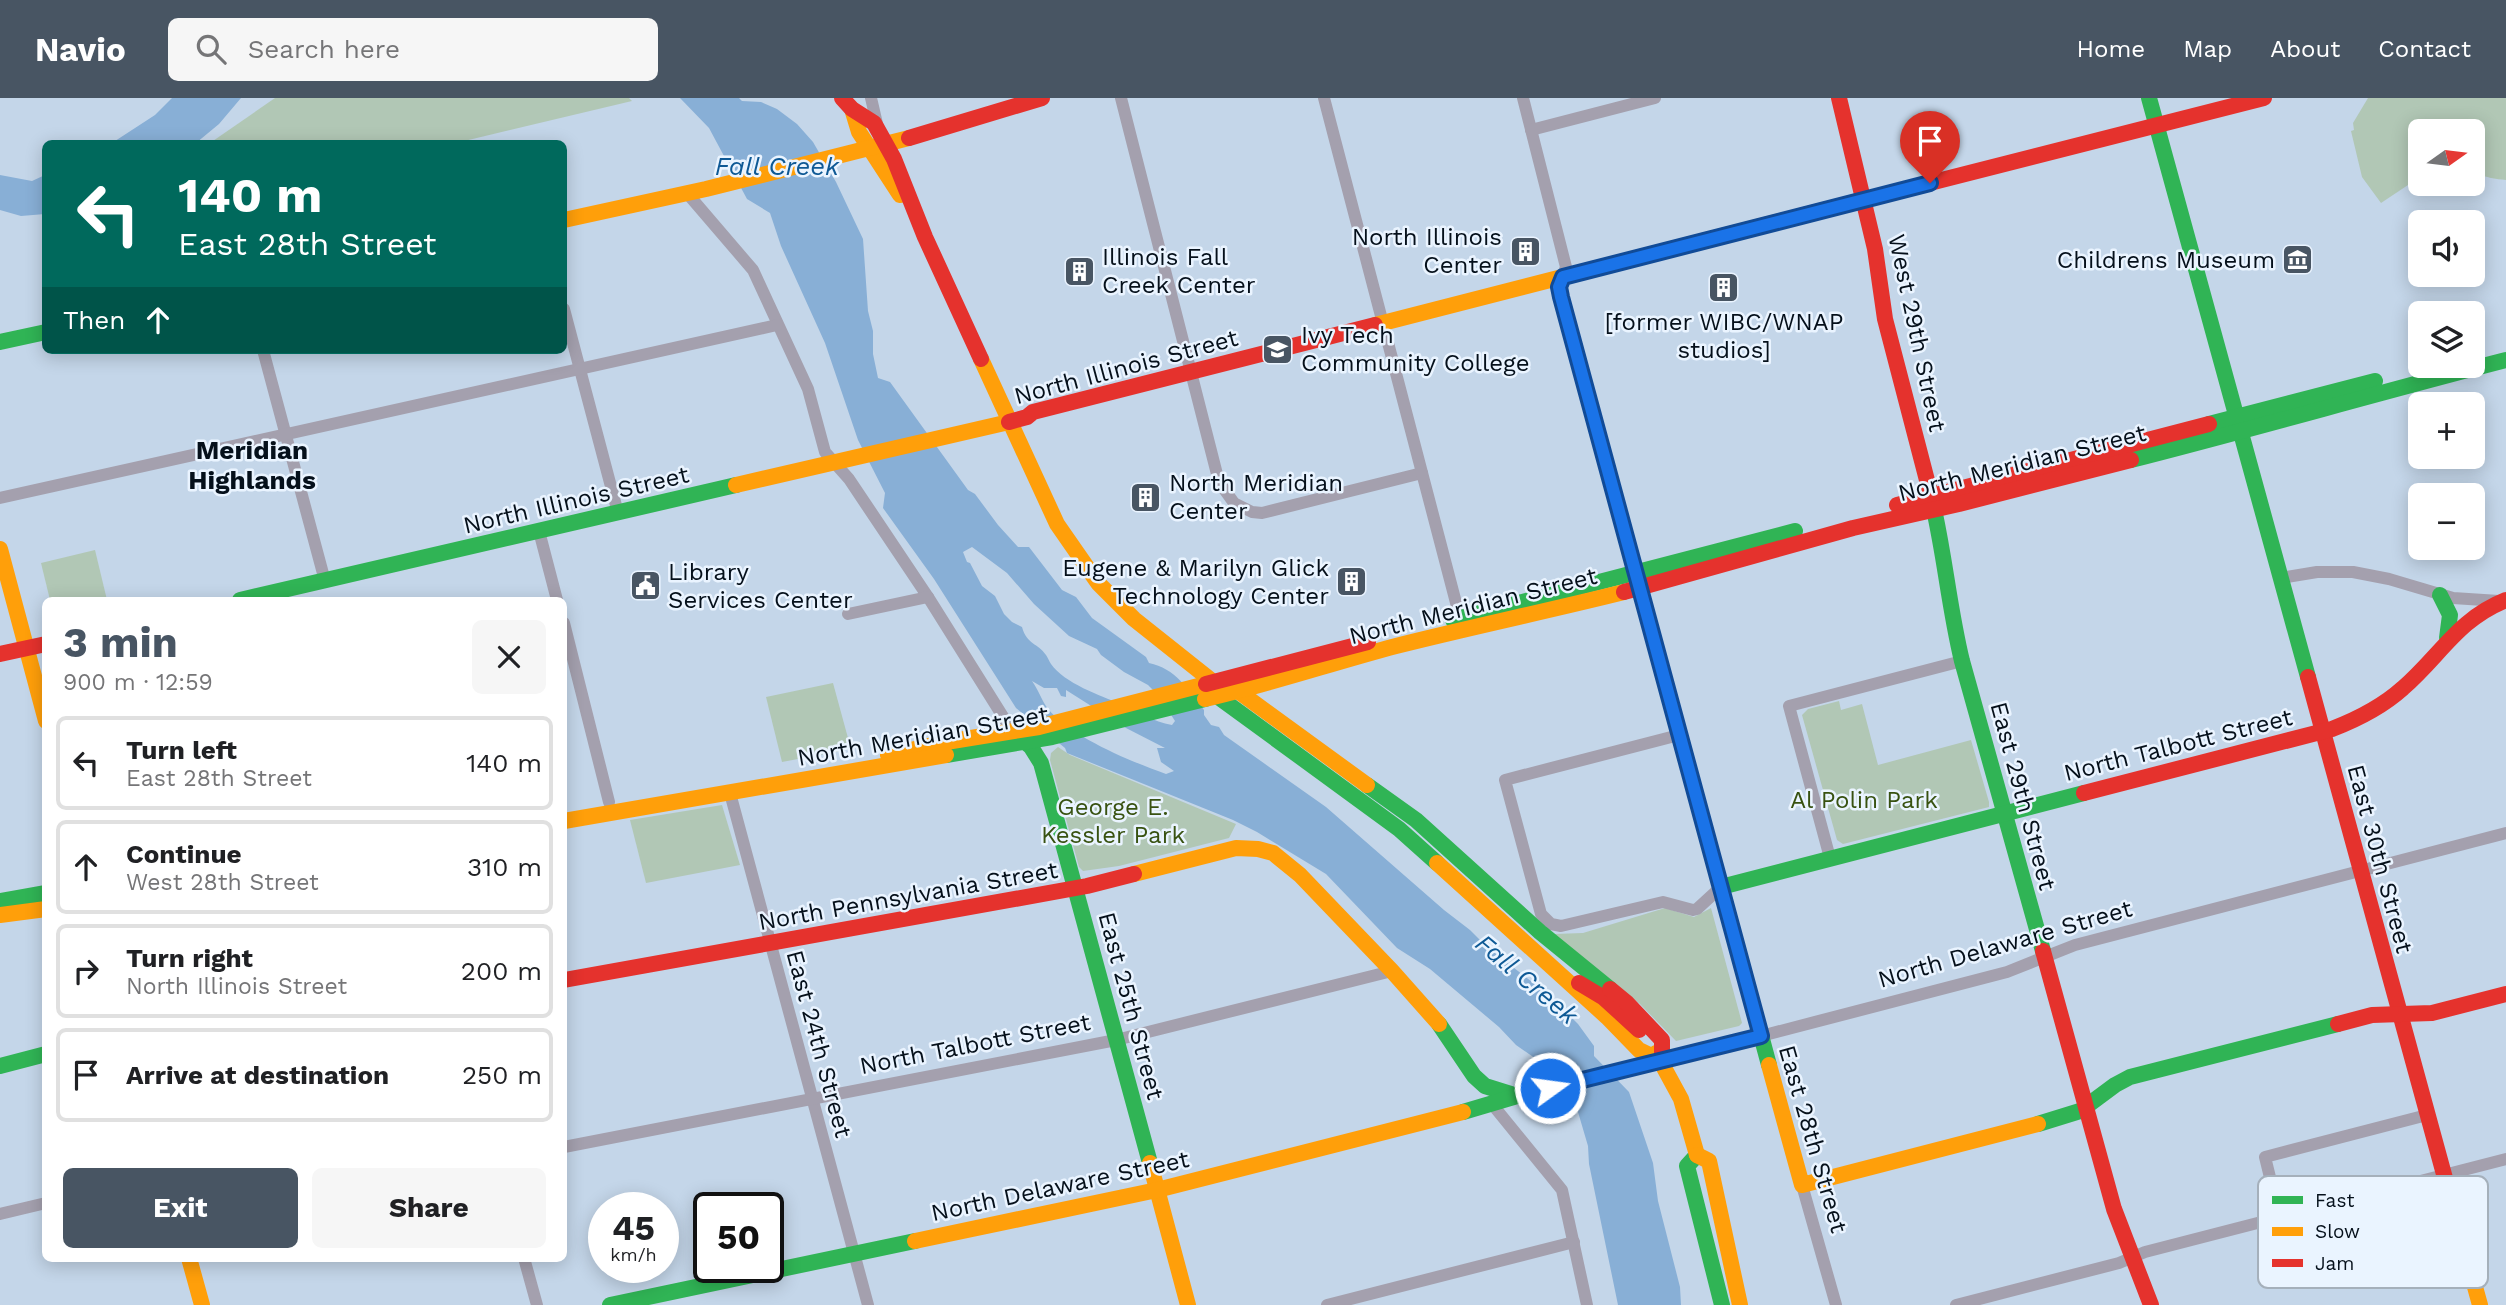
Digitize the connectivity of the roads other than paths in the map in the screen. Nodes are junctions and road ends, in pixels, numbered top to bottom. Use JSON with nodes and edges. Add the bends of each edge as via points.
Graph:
{"nodes":[{"id":1,"x":871,"y":98,"type":"edge"},
{"id":2,"x":1042,"y":98,"type":"edge"},
{"id":3,"x":1121,"y":98,"type":"edge"},
{"id":4,"x":1324,"y":98,"type":"edge"},
{"id":5,"x":1523,"y":98,"type":"edge"},
{"id":6,"x":1655,"y":98,"type":"edge"},
{"id":7,"x":1839,"y":98,"type":"edge"},
{"id":8,"x":2149,"y":98,"type":"edge"},
{"id":9,"x":2264,"y":98,"type":"edge"},
{"id":10,"x":847,"y":104,"type":"edge"},
{"id":11,"x":2156,"y":126,"type":"junction"},
{"id":12,"x":878,"y":129,"type":"junction"},
{"id":13,"x":1531,"y":130,"type":"junction"},
{"id":14,"x":879,"y":147,"type":"junction"},
{"id":15,"x":687,"y":193,"type":"junction"},
{"id":16,"x":1864,"y":200,"type":"junction"},
{"id":17,"x":567,"y":219,"type":"edge"},
{"id":18,"x":1563,"y":277,"type":"junction"},
{"id":19,"x":567,"y":320,"type":"edge"},
{"id":20,"x":1382,"y":324,"type":"junction"},
{"id":21,"x":778,"y":325,"type":"junction"},
{"id":22,"x":42,"y":333,"type":"edge"},
{"id":23,"x":0,"y":342,"type":"edge"},
{"id":24,"x":2506,"y":348,"type":"edge"},
{"id":25,"x":2485,"y":353,"type":"edge"},
{"id":26,"x":264,"y":354,"type":"edge"},
{"id":27,"x":2506,"y":360,"type":"edge"},
{"id":28,"x":580,"y":369,"type":"junction"},
{"id":29,"x":1190,"y":372,"type":"junction"},
{"id":30,"x":2408,"y":374,"type":"edge"},
{"id":31,"x":1010,"y":422,"type":"junction"},
{"id":32,"x":2238,"y":424,"type":"junction"},
{"id":33,"x":286,"y":434,"type":"junction"},
{"id":34,"x":842,"y":462,"type":"junction"},
{"id":35,"x":1422,"y":472,"type":"junction"},
{"id":36,"x":0,"y":498,"type":"edge"},
{"id":37,"x":1933,"y":502,"type":"junction"},
{"id":38,"x":618,"y":513,"type":"junction"},
{"id":39,"x":539,"y":531,"type":"junction"},
{"id":40,"x":0,"y":549,"type":"edge"},
{"id":41,"x":2281,"y":578,"type":"junction"},
{"id":42,"x":1637,"y":580,"type":"junction"},
{"id":43,"x":325,"y":581,"type":"junction"},
{"id":44,"x":2440,"y":595,"type":"junction"},
{"id":45,"x":253,"y":597,"type":"edge"},
{"id":46,"x":557,"y":597,"type":"edge"},
{"id":47,"x":928,"y":597,"type":"junction"},
{"id":48,"x":2505,"y":601,"type":"edge"},
{"id":49,"x":848,"y":614,"type":"dead end"},
{"id":50,"x":1460,"y":618,"type":"junction"},
{"id":51,"x":2447,"y":638,"type":"junction"},
{"id":52,"x":42,"y":645,"type":"edge"},
{"id":53,"x":26,"y":648,"type":"junction"},
{"id":54,"x":567,"y":649,"type":"edge"},
{"id":55,"x":0,"y":654,"type":"edge"},
{"id":56,"x":1962,"y":661,"type":"junction"},
{"id":57,"x":569,"y":667,"type":"edge"},
{"id":58,"x":1238,"y":691,"type":"junction"},
{"id":59,"x":1211,"y":692,"type":"junction"},
{"id":60,"x":42,"y":706,"type":"edge"},
{"id":61,"x":1012,"y":731,"type":"junction"},
{"id":62,"x":2322,"y":733,"type":"junction"},
{"id":63,"x":1679,"y":734,"type":"junction"},
{"id":64,"x":1027,"y":742,"type":"junction"},
{"id":65,"x":730,"y":793,"type":"junction"},
{"id":66,"x":608,"y":802,"type":"junction"},
{"id":67,"x":567,"y":809,"type":"edge"},
{"id":68,"x":2004,"y":813,"type":"junction"},
{"id":69,"x":567,"y":820,"type":"edge"},
{"id":70,"x":2506,"y":833,"type":"edge"},
{"id":71,"x":1830,"y":858,"type":"junction"},
{"id":72,"x":2360,"y":871,"type":"junction"},
{"id":73,"x":1721,"y":887,"type":"junction"},
{"id":74,"x":1076,"y":888,"type":"junction"},
{"id":75,"x":42,"y":894,"type":"edge"},
{"id":76,"x":0,"y":901,"type":"edge"},
{"id":77,"x":42,"y":910,"type":"edge"},
{"id":78,"x":0,"y":915,"type":"edge"},
{"id":79,"x":771,"y":944,"type":"junction"},
{"id":80,"x":2043,"y":958,"type":"junction"},
{"id":81,"x":1392,"y":971,"type":"junction"},
{"id":82,"x":567,"y":979,"type":"edge"},
{"id":83,"x":2506,"y":994,"type":"edge"},
{"id":84,"x":2398,"y":1013,"type":"junction"},
{"id":85,"x":1761,"y":1036,"type":"junction"},
{"id":86,"x":1116,"y":1040,"type":"junction"},
{"id":87,"x":42,"y":1055,"type":"edge"},
{"id":88,"x":1662,"y":1061,"type":"junction"},
{"id":89,"x":0,"y":1066,"type":"edge"},
{"id":90,"x":1474,"y":1076,"type":"junction"},
{"id":91,"x":1520,"y":1095,"type":"junction"},
{"id":92,"x":812,"y":1098,"type":"junction"},
{"id":93,"x":1492,"y":1104,"type":"junction"},
{"id":94,"x":2085,"y":1108,"type":"junction"},
{"id":95,"x":1463,"y":1112,"type":"junction"},
{"id":96,"x":2427,"y":1115,"type":"junction"},
{"id":97,"x":567,"y":1146,"type":"edge"},
{"id":98,"x":1697,"y":1155,"type":"junction"},
{"id":99,"x":2506,"y":1159,"type":"edge"},
{"id":100,"x":2444,"y":1175,"type":"junction"},
{"id":101,"x":2270,"y":1176,"type":"edge"},
{"id":102,"x":2440,"y":1176,"type":"edge"},
{"id":103,"x":1802,"y":1185,"type":"junction"},
{"id":104,"x":1157,"y":1190,"type":"junction"},
{"id":105,"x":42,"y":1204,"type":"edge"},
{"id":106,"x":0,"y":1214,"type":"edge"},
{"id":107,"x":2258,"y":1224,"type":"edge"},
{"id":108,"x":1574,"y":1242,"type":"junction"},
{"id":109,"x":854,"y":1254,"type":"junction"},
{"id":110,"x":2132,"y":1258,"type":"junction"},
{"id":111,"x":190,"y":1262,"type":"edge"},
{"id":112,"x":525,"y":1262,"type":"edge"},
{"id":113,"x":2475,"y":1288,"type":"edge"},
{"id":114,"x":202,"y":1305,"type":"edge"},
{"id":115,"x":537,"y":1305,"type":"edge"},
{"id":116,"x":610,"y":1305,"type":"edge"},
{"id":117,"x":868,"y":1305,"type":"edge"},
{"id":118,"x":1188,"y":1305,"type":"edge"},
{"id":119,"x":1327,"y":1305,"type":"edge"},
{"id":120,"x":1587,"y":1305,"type":"edge"},
{"id":121,"x":1722,"y":1305,"type":"edge"},
{"id":122,"x":1740,"y":1305,"type":"edge"},
{"id":123,"x":1836,"y":1305,"type":"edge"},
{"id":124,"x":1956,"y":1305,"type":"edge"},
{"id":125,"x":2151,"y":1305,"type":"edge"},
{"id":126,"x":2480,"y":1305,"type":"edge"}],
"edges":[{"from":1,"to":12,"type":"street"},
{"from":2,"to":14,"type":"main road"},
{"from":3,"to":29,"type":"street"},
{"from":4,"to":20,"type":"street"},
{"from":5,"to":13,"type":"street","name":"East 28th Street"},
{"from":6,"to":13,"type":"street"},
{"from":7,"to":16,"type":"main road","name":"West 29th Street"},
{"from":8,"to":11,"type":"main road","name":"East 30th Street"},
{"from":9,"to":11,"type":"main road","name":"North Illinois Street"},
{"from":10,"to":12,"type":"main road"},
{"from":10,"to":14,"type":"main road","via":[[859,132]]},
{"from":11,"to":16,"type":"main road","name":"North Illinois Street"},
{"from":11,"to":32,"type":"main road","name":"East 30th Street"},
{"from":12,"to":14,"type":"main road"},
{"from":13,"to":18,"type":"street","name":"East 28th Street","via":[[1566,264]]},
{"from":14,"to":15,"type":"main road"},
{"from":14,"to":31,"type":"main road"},
{"from":15,"to":17,"type":"main road"},
{"from":15,"to":21,"type":"street","via":[[753,270]]},
{"from":16,"to":18,"type":"main road","name":"North Illinois Street"},
{"from":16,"to":37,"type":"main road","name":"West 29th Street","via":[[1885,319]]},
{"from":18,"to":20,"type":"main road","name":"North Illinois Street"},
{"from":18,"to":42,"type":"street","name":"East 28th Street","via":[[1559,289]]},
{"from":19,"to":28,"type":"street"},
{"from":20,"to":29,"type":"main road","name":"North Illinois Street"},
{"from":20,"to":35,"type":"street"},
{"from":21,"to":28,"type":"street"},
{"from":21,"to":34,"type":"street","via":[[808,389],[825,452]]},
{"from":22,"to":23,"type":"main road"},
{"from":24,"to":25,"type":"main road"},
{"from":26,"to":33,"type":"street"},
{"from":27,"to":32,"type":"main road","name":"North Meridian Street","via":[[2304,416]]},
{"from":28,"to":33,"type":"street"},
{"from":28,"to":38,"type":"street"},
{"from":29,"to":31,"type":"main road","name":"North Illinois Street"},
{"from":29,"to":35,"type":"street","via":[[1219,482],[1243,509],[1262,513]]},
{"from":30,"to":32,"type":"main road","name":"North Meridian Street"},
{"from":31,"to":34,"type":"main road","name":"North Illinois Street"},
{"from":31,"to":59,"type":"main road","via":[[1057,524],[1098,583]]},
{"from":32,"to":37,"type":"main road","name":"North Meridian Street"},
{"from":32,"to":41,"type":"main road","name":"East 30th Street"},
{"from":33,"to":36,"type":"street"},
{"from":33,"to":43,"type":"street"},
{"from":34,"to":38,"type":"main road","name":"North Illinois Street"},
{"from":34,"to":47,"type":"street"},
{"from":35,"to":50,"type":"street"},
{"from":37,"to":42,"type":"main road","name":"North Meridian Street"},
{"from":37,"to":56,"type":"main road","name":"East 29th Street"},
{"from":38,"to":39,"type":"main road","name":"North Illinois Street"},
{"from":39,"to":43,"type":"main road","name":"North Illinois Street"},
{"from":39,"to":46,"type":"street"},
{"from":40,"to":53,"type":"main road"},
{"from":41,"to":44,"type":"street","via":[[2353,572]]},
{"from":41,"to":62,"type":"main road","name":"East 30th Street"},
{"from":42,"to":50,"type":"main road","name":"North Meridian Street"},
{"from":42,"to":58,"type":"main road","name":"North Meridian Street"},
{"from":42,"to":63,"type":"street","name":"East 28th Street"},
{"from":43,"to":45,"type":"main road","name":"North Illinois Street"},
{"from":44,"to":48,"type":"street"},
{"from":44,"to":51,"type":"main road","via":[[2450,612]]},
{"from":47,"to":49,"type":"street"},
{"from":47,"to":61,"type":"street"},
{"from":48,"to":51,"type":"main road","name":"North Talbott Street","via":[[2473,616]]},
{"from":50,"to":59,"type":"main road","name":"North Meridian Street"},
{"from":51,"to":62,"type":"main road","name":"North Talbott Street","via":[[2391,698]]},
{"from":52,"to":53,"type":"main road"},
{"from":53,"to":55,"type":"main road"},
{"from":53,"to":60,"type":"main road"},
{"from":54,"to":57,"type":"street"},
{"from":56,"to":68,"type":"main road","name":"East 29th Street"},
{"from":56,"to":71,"type":"street","via":[[1789,706]]},
{"from":57,"to":66,"type":"street"},
{"from":58,"to":59,"type":"main road","name":"North Meridian Street"},
{"from":58,"to":88,"type":"main road","via":[[1416,820],[1627,1003],[1662,1040]]},
{"from":59,"to":61,"type":"main road","name":"North Meridian Street","via":[[1189,688]]},
{"from":59,"to":64,"type":"main road","name":"North Meridian Street"},
{"from":59,"to":88,"type":"main road","via":[[1399,829],[1639,1050]]},
{"from":61,"to":64,"type":"main road","name":"East 25th Street"},
{"from":61,"to":66,"type":"main road","name":"North Meridian Street"},
{"from":62,"to":68,"type":"main road","name":"North Talbott Street"},
{"from":62,"to":72,"type":"main road","name":"East 30th Street"},
{"from":63,"to":73,"type":"street","name":"East 28th Street"},
{"from":63,"to":73,"type":"street","name":"North Talbott Street","via":[[1505,780],[1541,914],[1561,926],[1663,902],[1693,910]]},
{"from":64,"to":65,"type":"main road","name":"North Meridian Street"},
{"from":64,"to":74,"type":"main road","name":"East 25th Street","via":[[1040,757]]},
{"from":65,"to":69,"type":"main road","name":"North Meridian Street"},
{"from":65,"to":79,"type":"street","name":"East 24th Street"},
{"from":66,"to":67,"type":"main road","name":"North Meridian Street"},
{"from":68,"to":71,"type":"main road","name":"North Talbott Street"},
{"from":68,"to":80,"type":"main road","name":"East 29th Street"},
{"from":70,"to":72,"type":"street","name":"North Delaware Street"},
{"from":71,"to":73,"type":"main road","name":"North Talbott Street"},
{"from":72,"to":80,"type":"street","name":"North Delaware Street","via":[[2075,945]]},
{"from":72,"to":84,"type":"main road","name":"East 30th Street"},
{"from":73,"to":85,"type":"main road","name":"East 28th Street"},
{"from":74,"to":79,"type":"main road","name":"North Pennsylvania Street"},
{"from":74,"to":81,"type":"main road","name":"North Pennsylvania Street","via":[[1236,848],[1258,849],[1278,856],[1300,875]]},
{"from":74,"to":86,"type":"main road","name":"East 25th Street"},
{"from":75,"to":76,"type":"main road"},
{"from":77,"to":78,"type":"main road"},
{"from":79,"to":82,"type":"main road","name":"North Pennsylvania Street"},
{"from":79,"to":92,"type":"street","name":"East 24th Street"},
{"from":80,"to":85,"type":"street","name":"North Delaware Street","via":[[2007,972]]},
{"from":80,"to":94,"type":"main road","name":"East 29th Street"},
{"from":81,"to":86,"type":"street","name":"North Talbott Street"},
{"from":81,"to":90,"type":"main road","via":[[1444,1030]]},
{"from":83,"to":84,"type":"main road","via":[[2432,1013]]},
{"from":84,"to":94,"type":"main road","via":[[2371,1015],[2127,1078]]},
{"from":84,"to":96,"type":"main road","name":"East 30th Street"},
{"from":85,"to":88,"type":"main road","name":"North Delaware Street"},
{"from":85,"to":103,"type":"main road","name":"East 28th Street"},
{"from":86,"to":92,"type":"street","name":"North Talbott Street"},
{"from":86,"to":104,"type":"main road","name":"East 25th Street"},
{"from":87,"to":89,"type":"main road"},
{"from":88,"to":91,"type":"main road","name":"North Delaware Street"},
{"from":88,"to":98,"type":"main road","via":[[1684,1106]]},
{"from":90,"to":91,"type":"main road","via":[[1485,1086]]},
{"from":90,"to":95,"type":"main road","via":[[1477,1091]]},
{"from":91,"to":93,"type":"main road","name":"North Delaware Street"},
{"from":92,"to":97,"type":"street","name":"North Talbott Street"},
{"from":92,"to":109,"type":"street","name":"East 24th Street"},
{"from":93,"to":95,"type":"main road","name":"North Delaware Street"},
{"from":93,"to":108,"type":"street","via":[[1562,1190]]},
{"from":94,"to":103,"type":"main road","via":[[2069,1116]]},
{"from":94,"to":110,"type":"main road","name":"East 29th Street"},
{"from":95,"to":104,"type":"main road","name":"North Delaware Street"},
{"from":96,"to":100,"type":"main road","name":"East 30th Street"},
{"from":96,"to":101,"type":"street","via":[[2265,1157]]},
{"from":98,"to":121,"type":"main road","via":[[1687,1166]]},
{"from":98,"to":122,"type":"main road","via":[[1709,1161]]},
{"from":99,"to":100,"type":"street"},
{"from":100,"to":102,"type":"street"},
{"from":103,"to":123,"type":"street","name":"East 28th Street"},
{"from":104,"to":109,"type":"main road","name":"North Delaware Street"},
{"from":104,"to":118,"type":"main road","name":"East 25th Street"},
{"from":105,"to":106,"type":"street"},
{"from":107,"to":110,"type":"street"},
{"from":108,"to":119,"type":"street"},
{"from":108,"to":120,"type":"street"},
{"from":109,"to":116,"type":"main road","name":"North Delaware Street"},
{"from":109,"to":117,"type":"street","name":"East 24th Street"},
{"from":110,"to":124,"type":"street"},
{"from":110,"to":125,"type":"main road","name":"East 29th Street"},
{"from":111,"to":114,"type":"main road"},
{"from":112,"to":115,"type":"street"},
{"from":113,"to":126,"type":"main road","name":"East 30th Street"}]}
